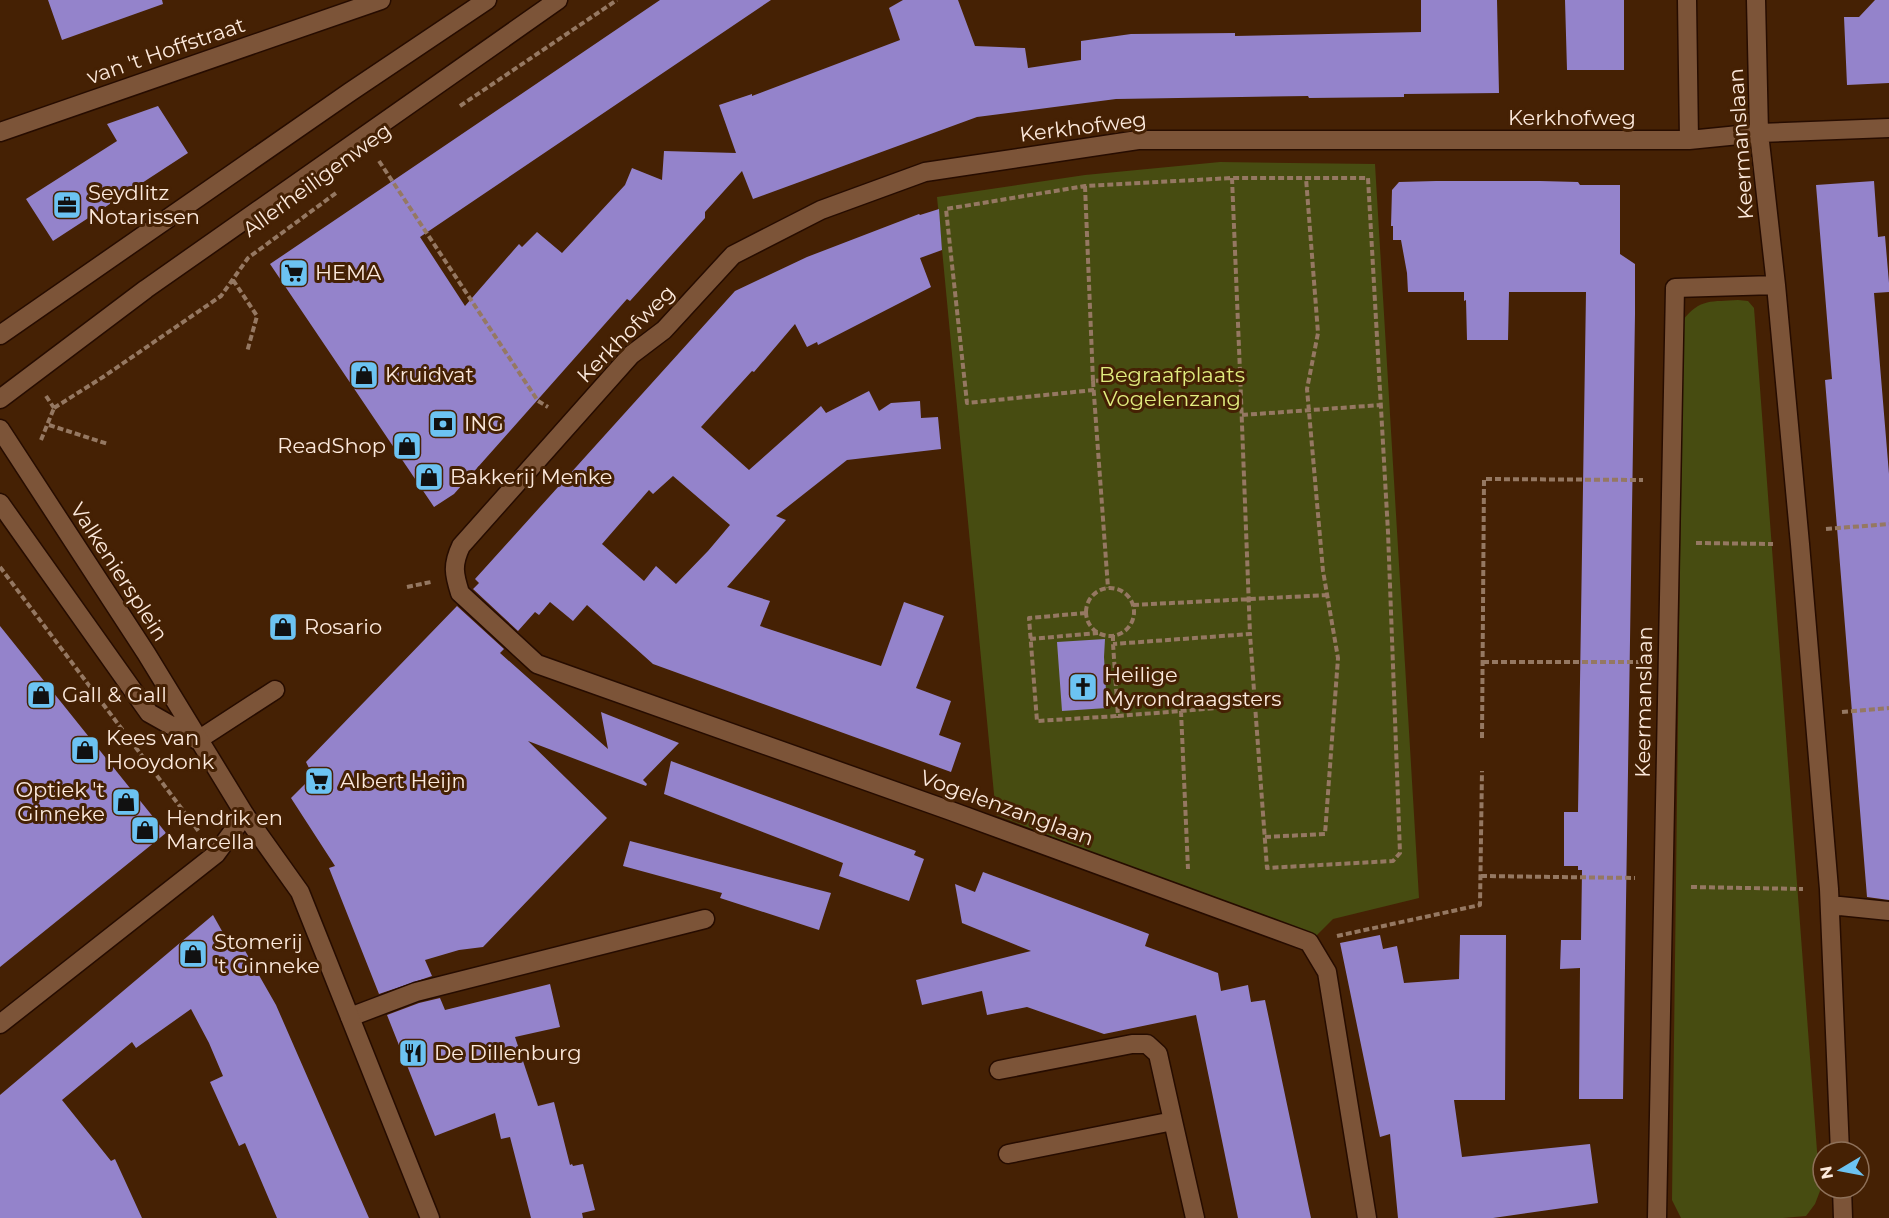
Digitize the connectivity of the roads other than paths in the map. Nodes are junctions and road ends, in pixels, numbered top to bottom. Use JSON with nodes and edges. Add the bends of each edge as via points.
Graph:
{"nodes":[{"id":1,"x":381,"y":0,"type":"edge"},
{"id":2,"x":487,"y":0,"type":"edge"},
{"id":3,"x":558,"y":0,"type":"edge"},
{"id":4,"x":1687,"y":0,"type":"edge"},
{"id":5,"x":1756,"y":0,"type":"edge"},
{"id":6,"x":1889,"y":128,"type":"edge"},
{"id":7,"x":0,"y":132,"type":"edge"},
{"id":8,"x":1759,"y":133,"type":"junction"},
{"id":9,"x":1689,"y":140,"type":"junction"},
{"id":10,"x":1776,"y":285,"type":"junction"},
{"id":11,"x":0,"y":335,"type":"edge"},
{"id":12,"x":0,"y":399,"type":"edge"},
{"id":13,"x":0,"y":429,"type":"edge"},
{"id":14,"x":0,"y":503,"type":"edge"},
{"id":15,"x":455,"y":577,"type":"joint"},
{"id":16,"x":275,"y":690,"type":"dead end"},
{"id":17,"x":198,"y":741,"type":"junction"},
{"id":18,"x":246,"y":815,"type":"junction"},
{"id":19,"x":1829,"y":897,"type":"junction"},
{"id":20,"x":1889,"y":911,"type":"edge"},
{"id":21,"x":705,"y":919,"type":"dead end"},
{"id":22,"x":350,"y":1017,"type":"junction"},
{"id":23,"x":0,"y":1024,"type":"edge"},
{"id":24,"x":999,"y":1070,"type":"dead end"},
{"id":25,"x":1173,"y":1121,"type":"junction"},
{"id":26,"x":1839,"y":1140,"type":"edge"},
{"id":27,"x":1008,"y":1154,"type":"dead end"},
{"id":28,"x":1842,"y":1200,"type":"edge"},
{"id":29,"x":430,"y":1218,"type":"edge"},
{"id":30,"x":1195,"y":1218,"type":"edge"},
{"id":31,"x":1367,"y":1218,"type":"edge"},
{"id":32,"x":1656,"y":1218,"type":"edge"},
{"id":33,"x":1843,"y":1218,"type":"edge"}],
"edges":[{"from":1,"to":7,"type":"street","name":"van 't Hoffstraat"},
{"from":2,"to":11,"type":"street"},
{"from":3,"to":12,"type":"street","name":"Allerheiligenweg","via":[[146,289]]},
{"from":4,"to":9,"type":"street"},
{"from":5,"to":8,"type":"street","name":"Keermanslaan"},
{"from":6,"to":8,"type":"street","name":"Kerkhofweg"},
{"from":8,"to":9,"type":"street","name":"Kerkhofweg"},
{"from":8,"to":10,"type":"street","name":"Keermanslaan"},
{"from":9,"to":15,"type":"street","name":"Kerkhofweg","via":[[1138,140],[926,172],[821,210],[733,255],[663,330],[631,355],[461,546],[454,561]]},
{"from":10,"to":19,"type":"street","name":"Keermanslaan"},
{"from":10,"to":32,"type":"street","name":"Keermanslaan","via":[[1675,288]]},
{"from":13,"to":17,"type":"street","name":"Valkeniersplein","via":[[146,653]]},
{"from":14,"to":17,"type":"street","name":"Valkeniersplein","via":[[149,713]]},
{"from":15,"to":31,"type":"street","name":"Vogelenzanglaan","via":[[460,593],[537,664],[1308,942],[1327,972]]},
{"from":16,"to":17,"type":"street"},
{"from":17,"to":18,"type":"street","name":"Valkeniersplein"},
{"from":18,"to":22,"type":"street","name":"Valkeniersplein","via":[[300,892]]},
{"from":18,"to":23,"type":"street","via":[[216,854]]},
{"from":19,"to":20,"type":"street"},
{"from":19,"to":26,"type":"street","name":"Keermanslaan"},
{"from":21,"to":22,"type":"street","via":[[416,992]]},
{"from":22,"to":29,"type":"street","name":"Valkeniersplein"},
{"from":24,"to":25,"type":"street","via":[[1147,1044],[1158,1053]]},
{"from":25,"to":27,"type":"street"},
{"from":25,"to":30,"type":"street"},
{"from":28,"to":33,"type":"street"}]}
